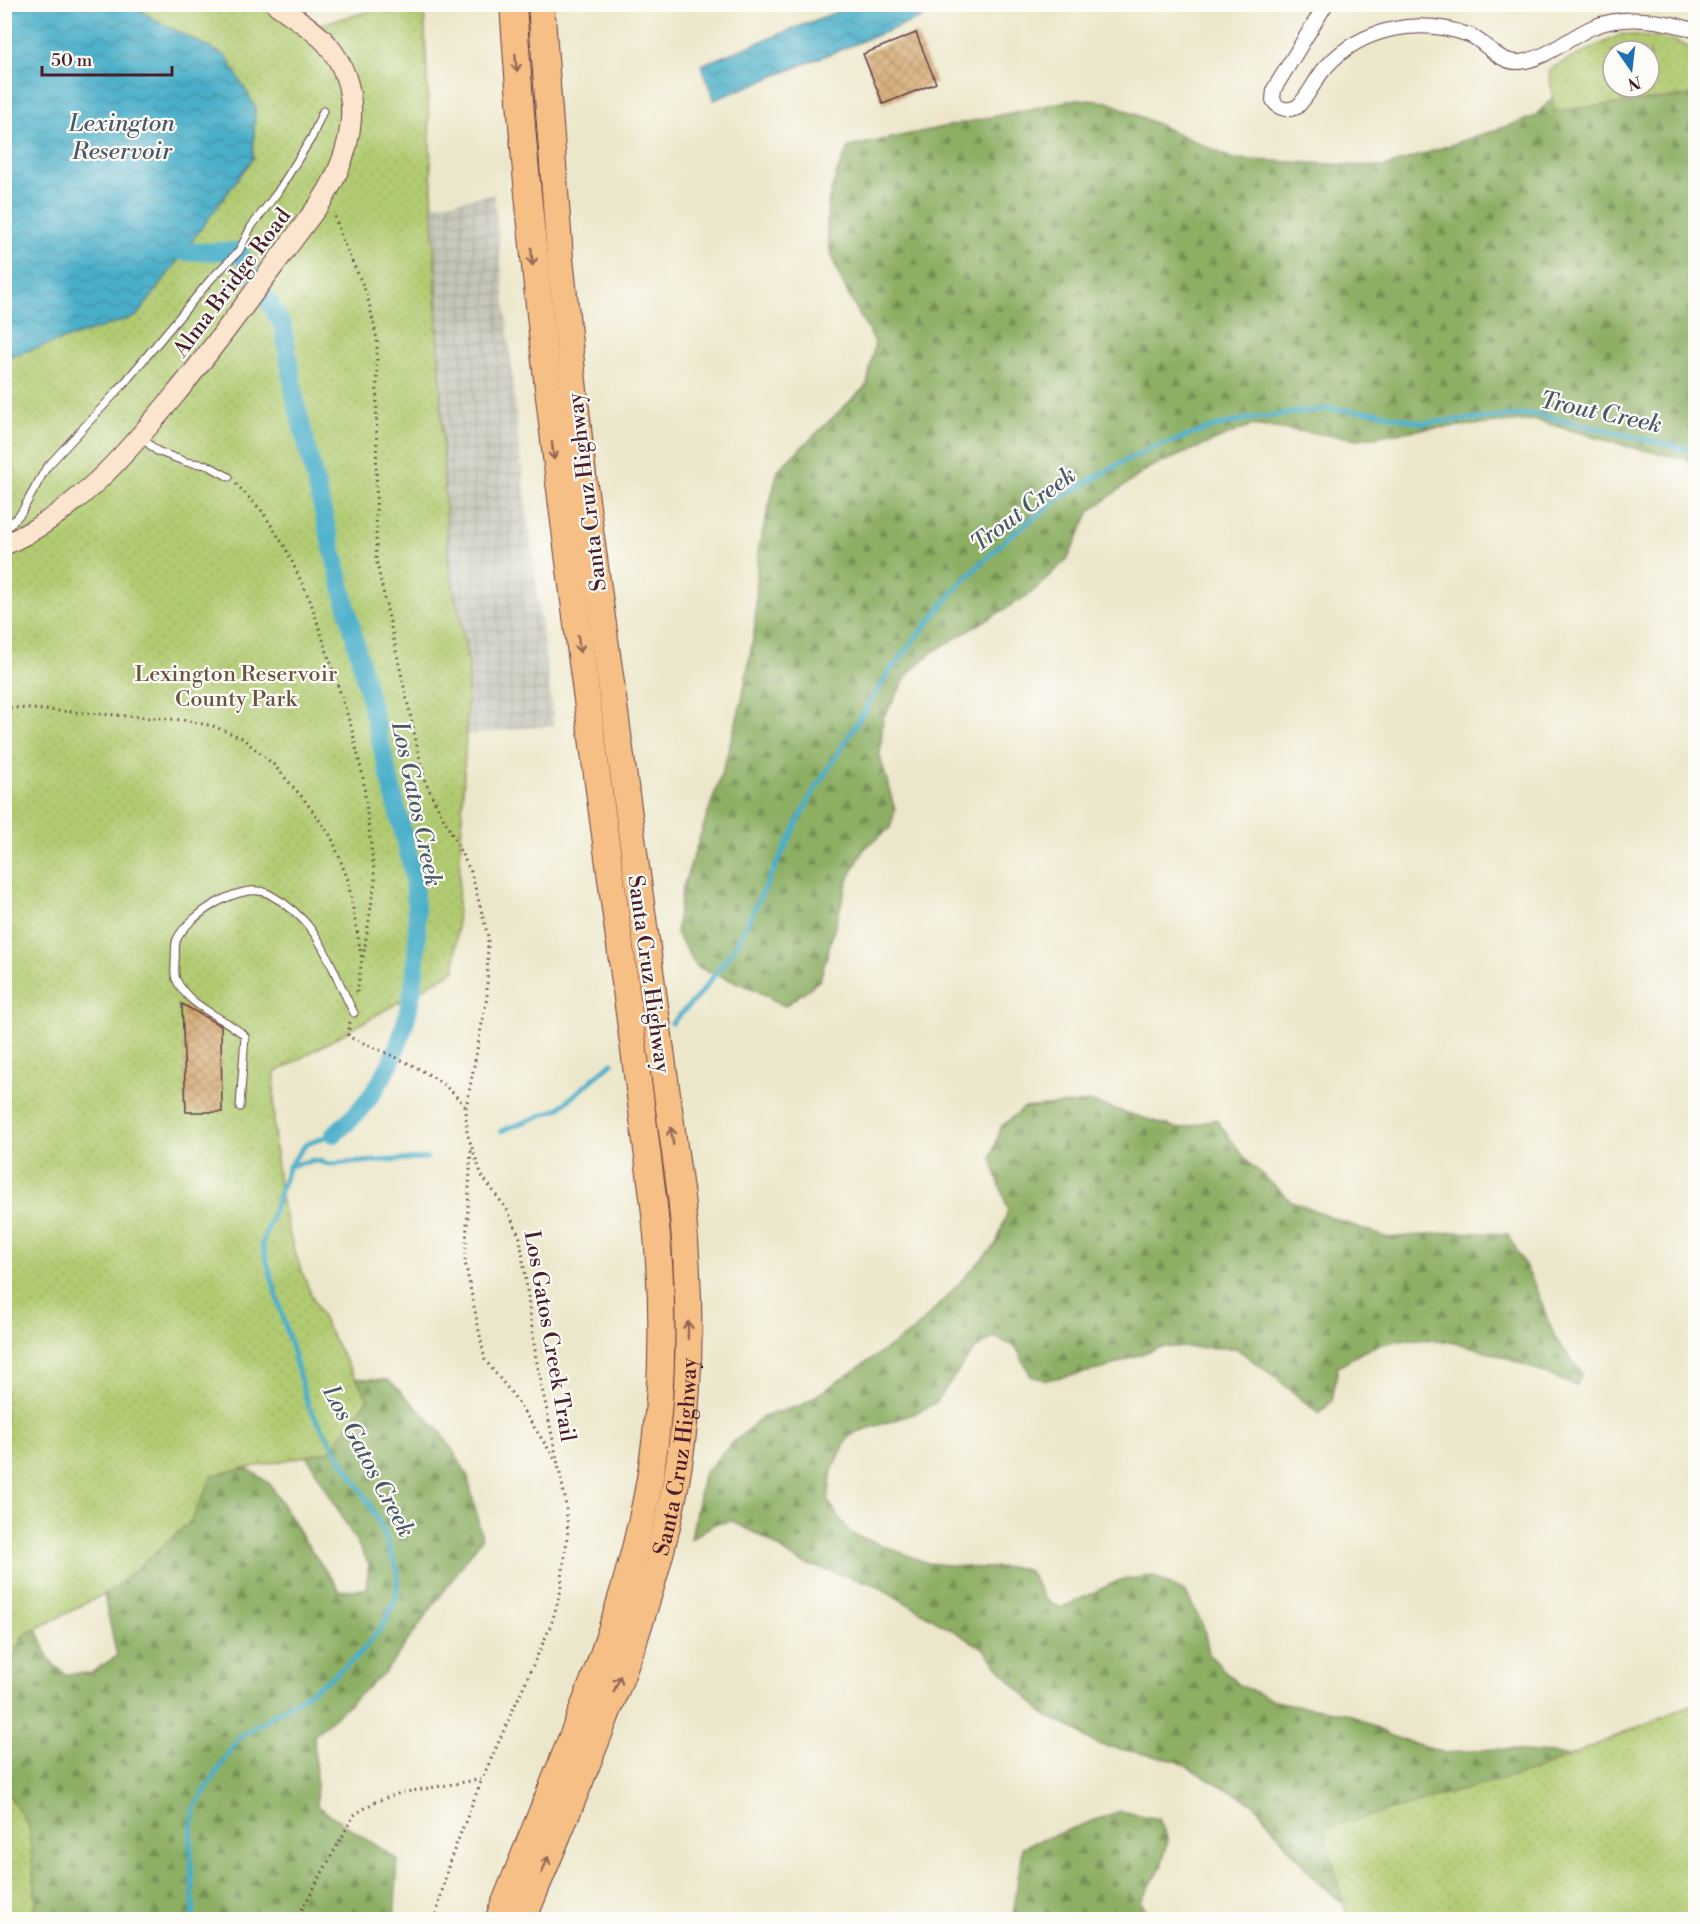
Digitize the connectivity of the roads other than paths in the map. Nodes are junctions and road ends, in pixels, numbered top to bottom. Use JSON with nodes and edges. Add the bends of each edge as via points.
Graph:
{"nodes":[{"id":1,"x":276,"y":4,"type":"edge"},
{"id":2,"x":513,"y":4,"type":"edge"},
{"id":3,"x":542,"y":4,"type":"edge"},
{"id":4,"x":1326,"y":4,"type":"edge"},
{"id":5,"x":1695,"y":31,"type":"edge"},
{"id":6,"x":323,"y":111,"type":"dead end"},
{"id":7,"x":140,"y":436,"type":"junction"},
{"id":8,"x":229,"y":477,"type":"road end"},
{"id":9,"x":4,"y":531,"type":"edge"},
{"id":10,"x":4,"y":545,"type":"edge"},
{"id":11,"x":354,"y":1013,"type":"road end"},
{"id":12,"x":240,"y":1107,"type":"dead end"},
{"id":13,"x":498,"y":1920,"type":"edge"},
{"id":14,"x":523,"y":1920,"type":"edge"}],
"edges":[{"from":1,"to":7,"type":"street","name":"Alma Bridge Road","via":[[322,39],[347,80],[351,121],[346,149],[321,202],[199,366]]},
{"from":2,"to":13,"type":"highway","name":"Santa Cruz Highway","one_way":true,"via":[[526,198],[545,381],[654,1204],[662,1329],[657,1434],[625,1586]]},
{"from":14,"to":3,"type":"highway","name":"Santa Cruz Highway","one_way":true,"via":[[625,1665],[654,1575],[681,1445],[688,1311],[681,1197],[584,485],[560,258]]},
{"from":4,"to":5,"type":"street","via":[[1274,89],[1273,100],[1285,110],[1301,103],[1323,71],[1345,50],[1375,33],[1399,27],[1437,28],[1470,35],[1492,53],[1517,62],[1554,50],[1593,27],[1622,19]]},
{"from":6,"to":9,"type":"lane","via":[[312,137],[239,251],[46,468],[21,513]]},
{"from":7,"to":8,"type":"lane","via":[[157,451],[207,465]]},
{"from":7,"to":10,"type":"street","name":"Alma Bridge Road","via":[[88,492],[34,532]]},
{"from":11,"to":12,"type":"lane","via":[[319,937],[291,908],[266,892],[237,893],[194,918],[176,940],[175,978],[191,1000],[245,1036]]}]}
